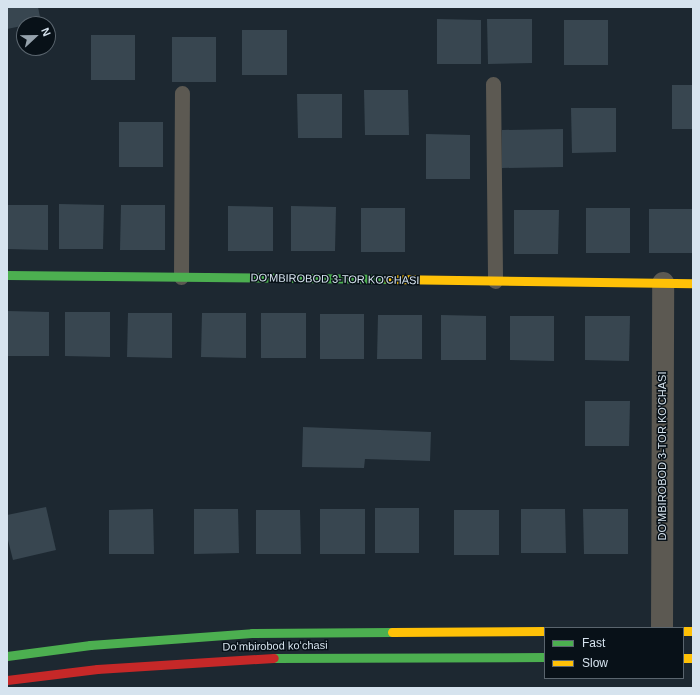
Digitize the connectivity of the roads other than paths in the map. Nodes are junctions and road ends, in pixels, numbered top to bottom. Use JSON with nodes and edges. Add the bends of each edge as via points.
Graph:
{"nodes":[{"id":1,"x":493,"y":84,"type":"dead end"},
{"id":2,"x":182,"y":93,"type":"dead end"},
{"id":3,"x":7,"y":275,"type":"edge"},
{"id":4,"x":181,"y":277,"type":"junction"},
{"id":5,"x":495,"y":281,"type":"junction"},
{"id":6,"x":663,"y":283,"type":"junction"},
{"id":7,"x":693,"y":283,"type":"edge"},
{"id":8,"x":662,"y":627,"type":"edge"},
{"id":9,"x":544,"y":631,"type":"edge"},
{"id":10,"x":7,"y":656,"type":"edge"},
{"id":11,"x":544,"y":657,"type":"edge"},
{"id":12,"x":7,"y":680,"type":"edge"}],
"edges":[{"from":1,"to":5,"type":"lane"},
{"from":2,"to":4,"type":"lane"},
{"from":3,"to":4,"type":"main road","name":"DO'MBIROBOD 3-TOR KO'CHASI"},
{"from":4,"to":5,"type":"main road","name":"DO'MBIROBOD 3-TOR KO'CHASI"},
{"from":5,"to":6,"type":"main road","name":"DO'MBIROBOD 3-TOR KO'CHASI"},
{"from":6,"to":7,"type":"main road","name":"DO'MBIROBOD 3-TOR KO'CHASI"},
{"from":6,"to":8,"type":"street","name":"DO'MBIROBOD 3-TOR KO'CHASI"},
{"from":9,"to":10,"type":"main road","name":"Doʻmbirobod koʻchasi","via":[[252,632],[90,645]]},
{"from":11,"to":12,"type":"main road","name":"Doʻmbirobod koʻchasi","via":[[250,658],[96,669]]}]}
